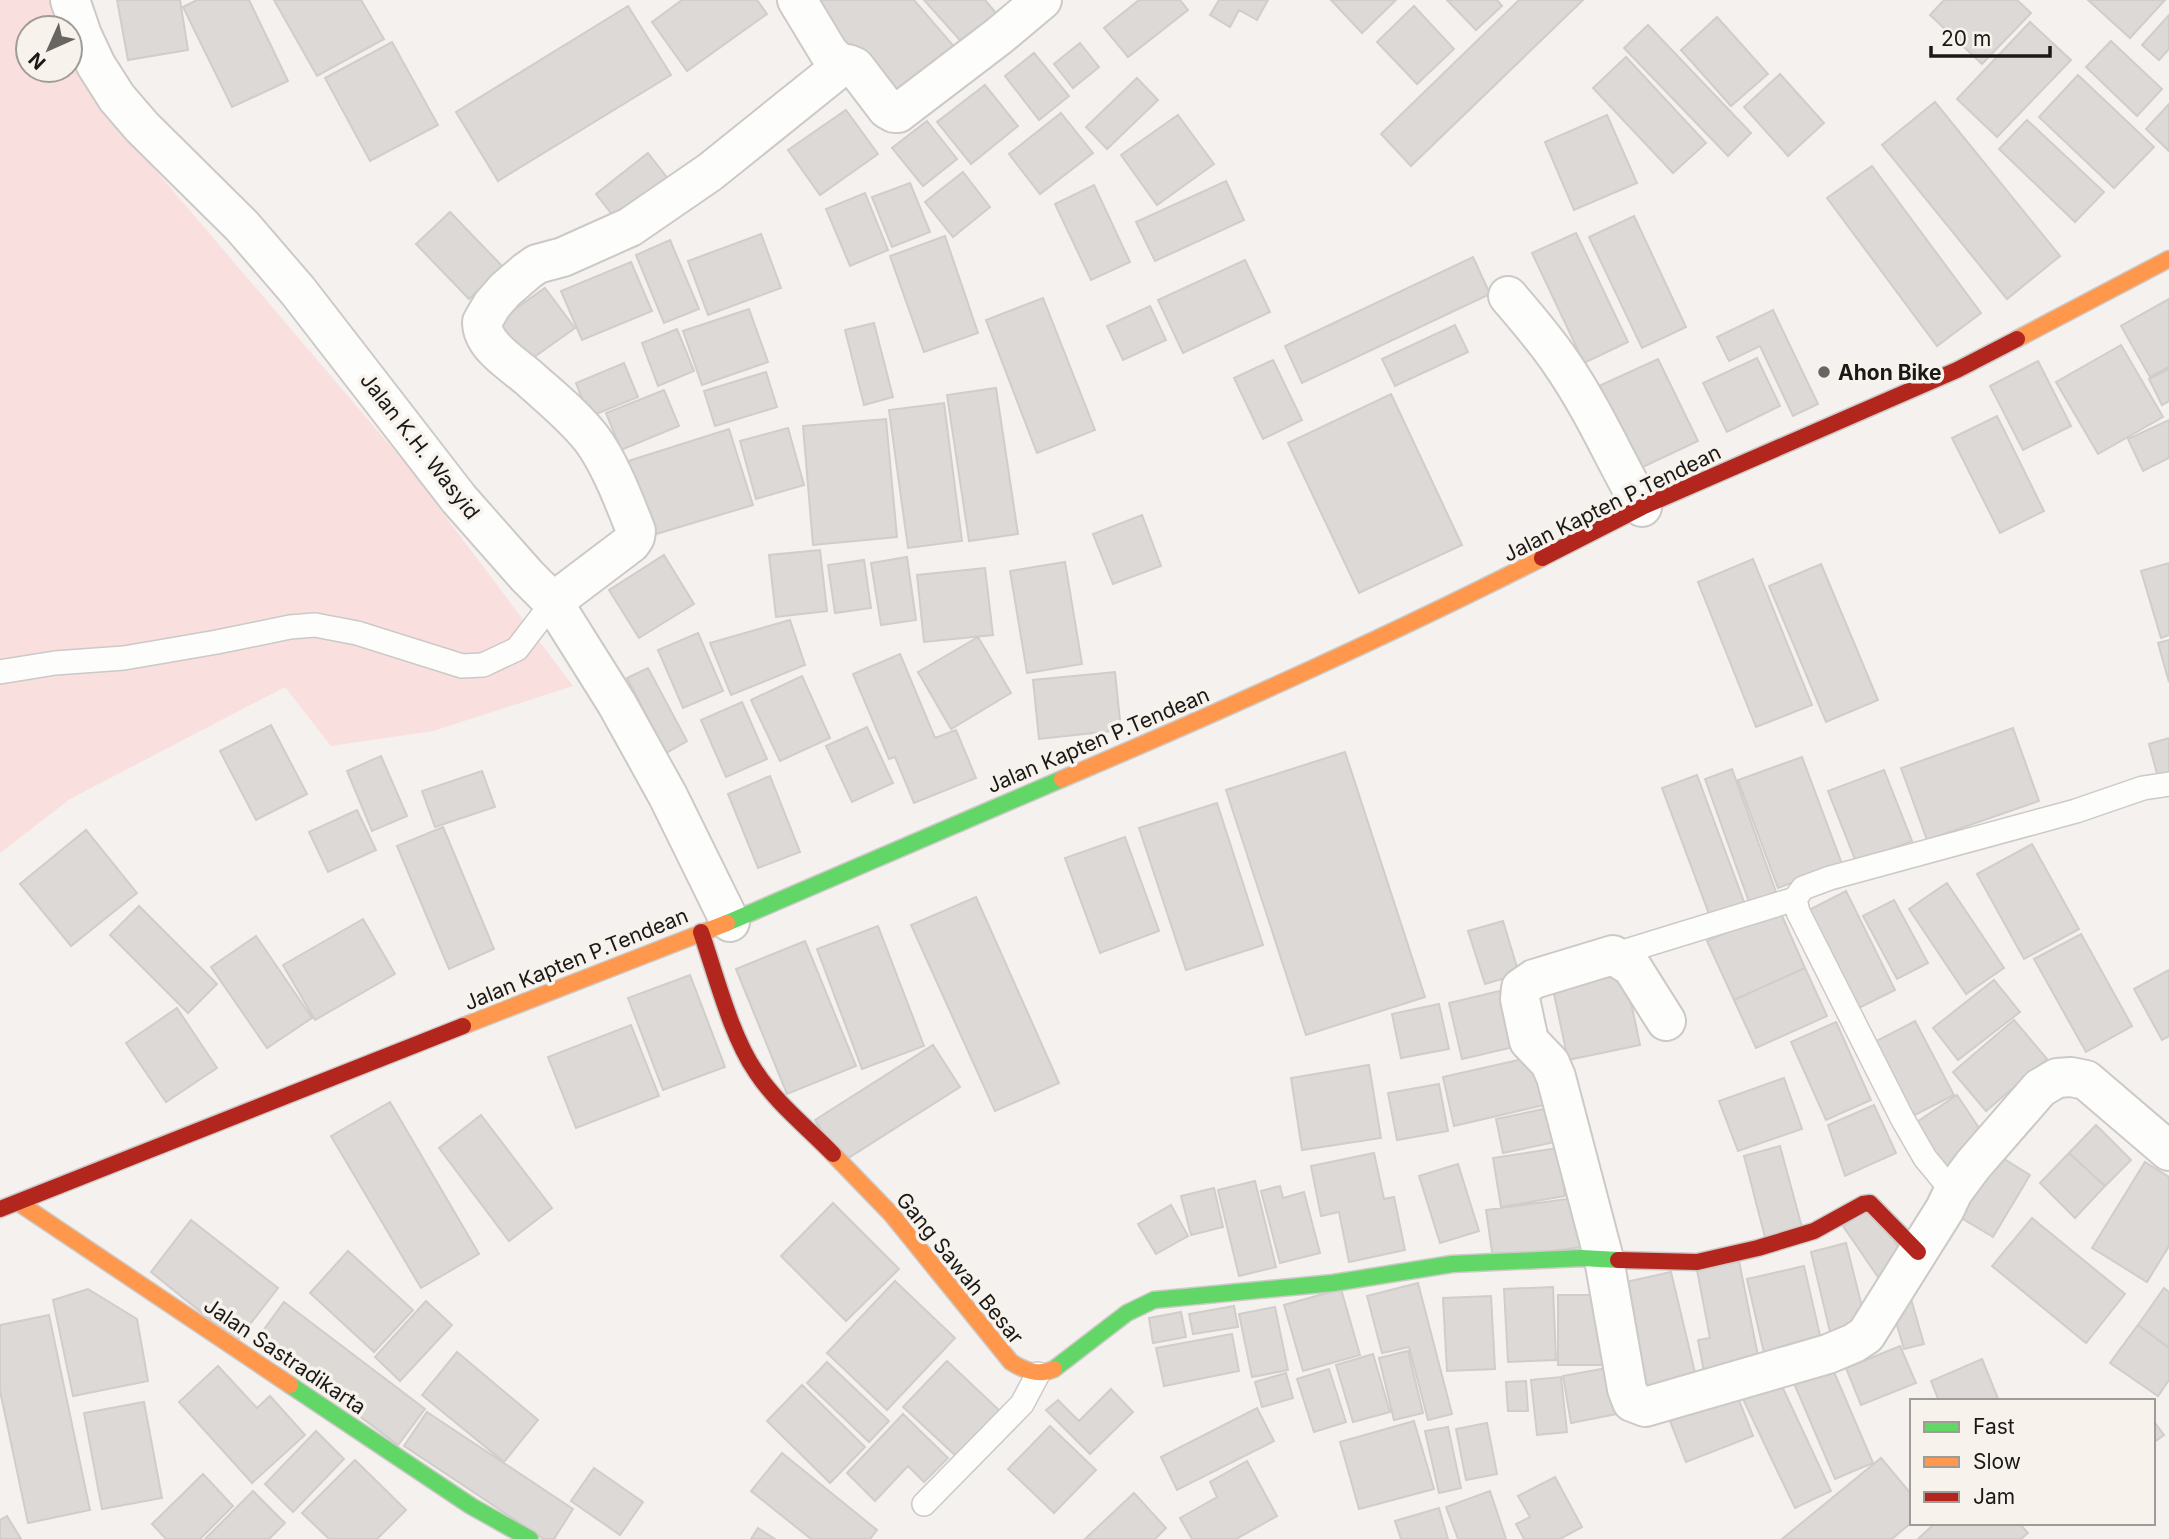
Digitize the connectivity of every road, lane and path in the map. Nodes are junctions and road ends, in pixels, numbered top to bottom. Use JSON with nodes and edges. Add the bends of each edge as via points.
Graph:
{"nodes":[{"id":1,"x":70,"y":0,"type":"edge"},
{"id":2,"x":797,"y":0,"type":"edge"},
{"id":3,"x":1042,"y":0,"type":"edge"},
{"id":4,"x":842,"y":66,"type":"junction"},
{"id":5,"x":2165,"y":269,"type":"edge"},
{"id":6,"x":1508,"y":296,"type":"dead end"},
{"id":7,"x":1642,"y":507,"type":"junction"},
{"id":8,"x":553,"y":602,"type":"junction"},
{"id":9,"x":0,"y":672,"type":"edge"},
{"id":10,"x":2169,"y":784,"type":"edge"},
{"id":11,"x":1795,"y":899,"type":"junction"},
{"id":12,"x":716,"y":927,"type":"junction"},
{"id":13,"x":1612,"y":955,"type":"junction"},
{"id":14,"x":1666,"y":1021,"type":"dead end"},
{"id":15,"x":2169,"y":1151,"type":"edge"},
{"id":16,"x":1953,"y":1192,"type":"junction"},
{"id":17,"x":6,"y":1202,"type":"edge"},
{"id":18,"x":1918,"y":1252,"type":"junction"},
{"id":19,"x":1604,"y":1259,"type":"junction"},
{"id":20,"x":1038,"y":1374,"type":"junction"},
{"id":21,"x":924,"y":1504,"type":"dead end"},
{"id":22,"x":530,"y":1539,"type":"edge"}],
"edges":[{"from":1,"to":8,"type":"street","name":"Jalan K.H. Wasyid","via":[[96,65],[117,98],[250,235],[306,300],[459,499]]},
{"from":2,"to":4,"type":"street","via":[[829,54]]},
{"from":3,"to":4,"type":"street","via":[[898,113],[887,109],[855,66]]},
{"from":4,"to":8,"type":"street","via":[[710,172],[630,227],[527,271],[505,290],[482,322],[488,341],[592,440],[636,531],[631,543]]},
{"from":5,"to":7,"type":"street","name":"Jalan Kapten P.Tendean","via":[[1957,370]]},
{"from":6,"to":7,"type":"street","via":[[1563,365]]},
{"from":7,"to":12,"type":"street","name":"Jalan Kapten P.Tendean","via":[[1479,590],[1209,716]]},
{"from":8,"to":9,"type":"lane","via":[[517,649],[483,665],[462,666],[357,633],[315,625]]},
{"from":8,"to":12,"type":"street","name":"Jalan K.H. Wasyid","via":[[649,761]]},
{"from":10,"to":11,"type":"lane","via":[[1830,878],[1803,888]]},
{"from":11,"to":13,"type":"lane"},
{"from":11,"to":16,"type":"lane","via":[[1902,1118],[1925,1158]]},
{"from":12,"to":17,"type":"street","name":"Jalan Kapten P.Tendean"},
{"from":12,"to":20,"type":"street","name":"Gang Sawah Besar","via":[[741,1048],[756,1073],[791,1115],[892,1216],[1011,1362]]},
{"from":13,"to":14,"type":"street","via":[[1632,967]]},
{"from":13,"to":19,"type":"street","via":[[1534,979],[1521,988],[1520,999],[1529,1041],[1550,1063],[1556,1077]]},
{"from":15,"to":16,"type":"street","via":[[2085,1080],[2057,1078],[2040,1088]]},
{"from":16,"to":18,"type":"street"},
{"from":17,"to":22,"type":"street","name":"Jalan Sastradikarta","via":[[471,1506]]},
{"from":18,"to":19,"type":"street","via":[[1870,1203],[1814,1231],[1697,1262]]},
{"from":18,"to":19,"type":"street","via":[[1866,1335],[1854,1343],[1645,1407],[1632,1402],[1627,1389]]},
{"from":19,"to":20,"type":"street","via":[[1452,1264],[1334,1283],[1154,1300],[1127,1313],[1051,1371]]},
{"from":20,"to":21,"type":"lane","via":[[1022,1404]]}]}
